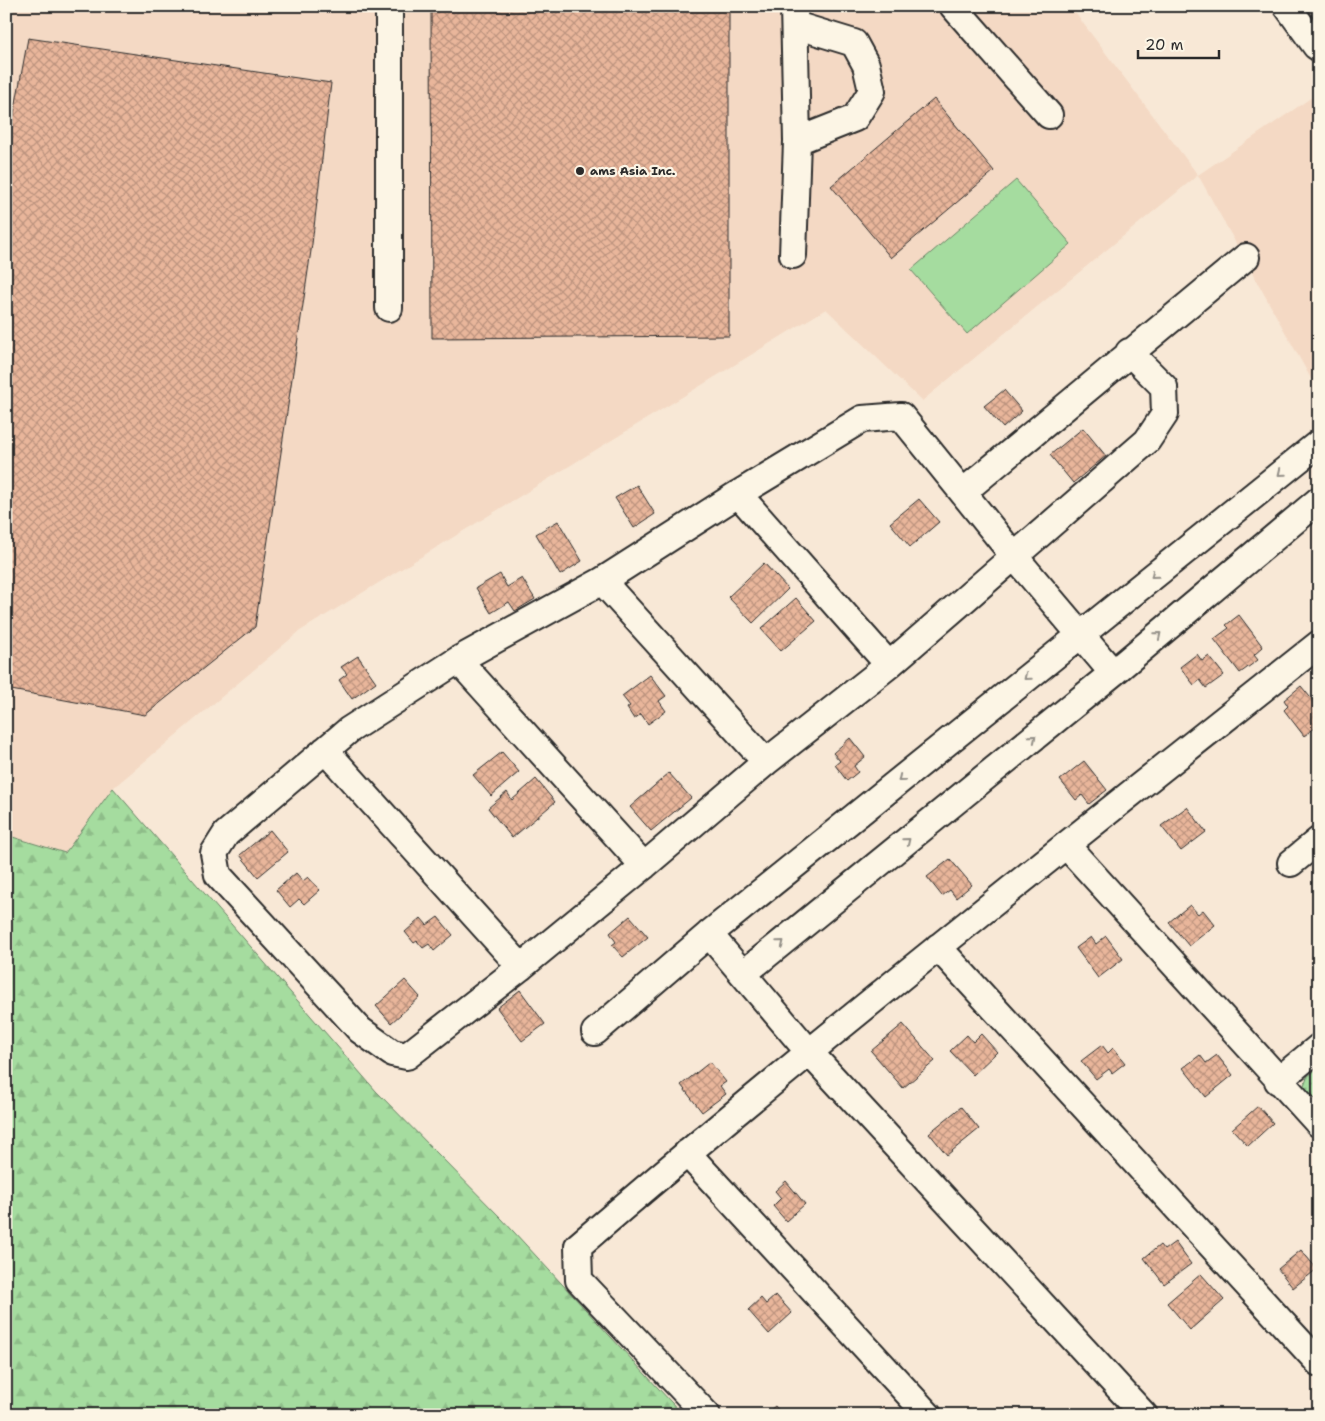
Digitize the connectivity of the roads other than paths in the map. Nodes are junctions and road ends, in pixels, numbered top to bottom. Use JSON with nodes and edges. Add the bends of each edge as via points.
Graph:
{"nodes":[{"id":1,"x":389,"y":6,"type":"edge"},
{"id":2,"x":954,"y":6,"type":"edge"},
{"id":3,"x":1287,"y":6,"type":"edge"},
{"id":4,"x":794,"y":15,"type":"edge"},
{"id":5,"x":1319,"y":48,"type":"edge"},
{"id":6,"x":1050,"y":115,"type":"dead end"},
{"id":7,"x":797,"y":141,"type":"junction"},
{"id":8,"x":793,"y":255,"type":"dead end"},
{"id":9,"x":1246,"y":256,"type":"dead end"},
{"id":10,"x":389,"y":308,"type":"dead end"},
{"id":11,"x":1129,"y":352,"type":"junction"},
{"id":12,"x":1319,"y":443,"type":"edge"},
{"id":13,"x":962,"y":492,"type":"junction"},
{"id":14,"x":738,"y":494,"type":"junction"},
{"id":15,"x":1319,"y":500,"type":"edge"},
{"id":16,"x":1014,"y":556,"type":"junction"},
{"id":17,"x":602,"y":581,"type":"junction"},
{"id":18,"x":1081,"y":634,"type":"junction"},
{"id":19,"x":1319,"y":644,"type":"edge"},
{"id":20,"x":458,"y":660,"type":"junction"},
{"id":21,"x":889,"y":664,"type":"junction"},
{"id":22,"x":1113,"y":673,"type":"junction"},
{"id":23,"x":325,"y":750,"type":"junction"},
{"id":24,"x":766,"y":762,"type":"junction"},
{"id":25,"x":1319,"y":840,"type":"edge"},
{"id":26,"x":1066,"y":845,"type":"junction"},
{"id":27,"x":1291,"y":862,"type":"dead end"},
{"id":28,"x":644,"y":866,"type":"junction"},
{"id":29,"x":709,"y":934,"type":"junction"},
{"id":30,"x":938,"y":947,"type":"junction"},
{"id":31,"x":522,"y":967,"type":"junction"},
{"id":32,"x":743,"y":974,"type":"junction"},
{"id":33,"x":595,"y":1032,"type":"dead end"},
{"id":34,"x":1319,"y":1047,"type":"edge"},
{"id":35,"x":808,"y":1052,"type":"junction"},
{"id":36,"x":1278,"y":1081,"type":"junction"},
{"id":37,"x":1319,"y":1124,"type":"edge"},
{"id":38,"x":687,"y":1152,"type":"junction"},
{"id":39,"x":1319,"y":1363,"type":"edge"},
{"id":40,"x":707,"y":1415,"type":"edge"},
{"id":41,"x":928,"y":1415,"type":"edge"},
{"id":42,"x":1144,"y":1415,"type":"edge"}],
"edges":[{"from":1,"to":10,"type":"street"},
{"from":2,"to":6,"type":"street"},
{"from":3,"to":5,"type":"street"},
{"from":4,"to":7,"type":"street"},
{"from":4,"to":7,"type":"street","via":[[854,43],[866,65],[872,91],[855,118]]},
{"from":7,"to":8,"type":"street"},
{"from":9,"to":11,"type":"street"},
{"from":11,"to":13,"type":"street"},
{"from":11,"to":16,"type":"street","via":[[1164,387],[1165,414],[1147,442]]},
{"from":12,"to":18,"type":"street","one_way":true},
{"from":13,"to":14,"type":"street","via":[[901,416],[862,419]]},
{"from":13,"to":16,"type":"street"},
{"from":14,"to":17,"type":"street"},
{"from":14,"to":21,"type":"street"},
{"from":22,"to":15,"type":"street","one_way":true},
{"from":16,"to":18,"type":"street"},
{"from":16,"to":21,"type":"street"},
{"from":17,"to":20,"type":"street"},
{"from":17,"to":24,"type":"street"},
{"from":18,"to":22,"type":"street"},
{"from":18,"to":29,"type":"street","one_way":true},
{"from":19,"to":26,"type":"street"},
{"from":20,"to":23,"type":"street","via":[[349,730]]},
{"from":20,"to":28,"type":"street"},
{"from":21,"to":24,"type":"street"},
{"from":32,"to":22,"type":"street","one_way":true},
{"from":23,"to":31,"type":"street"},
{"from":23,"to":31,"type":"street","via":[[226,834],[214,854],[218,875],[360,1030],[392,1052],[408,1056]]},
{"from":24,"to":28,"type":"street"},
{"from":25,"to":27,"type":"street"},
{"from":26,"to":30,"type":"street"},
{"from":26,"to":36,"type":"street"},
{"from":28,"to":31,"type":"street"},
{"from":29,"to":32,"type":"street"},
{"from":29,"to":33,"type":"street"},
{"from":30,"to":35,"type":"street"},
{"from":30,"to":39,"type":"street"},
{"from":32,"to":35,"type":"street"},
{"from":34,"to":36,"type":"street"},
{"from":35,"to":38,"type":"street"},
{"from":35,"to":42,"type":"street"},
{"from":36,"to":37,"type":"street"},
{"from":38,"to":40,"type":"street","via":[[578,1246],[579,1280]]},
{"from":38,"to":41,"type":"street"}]}
